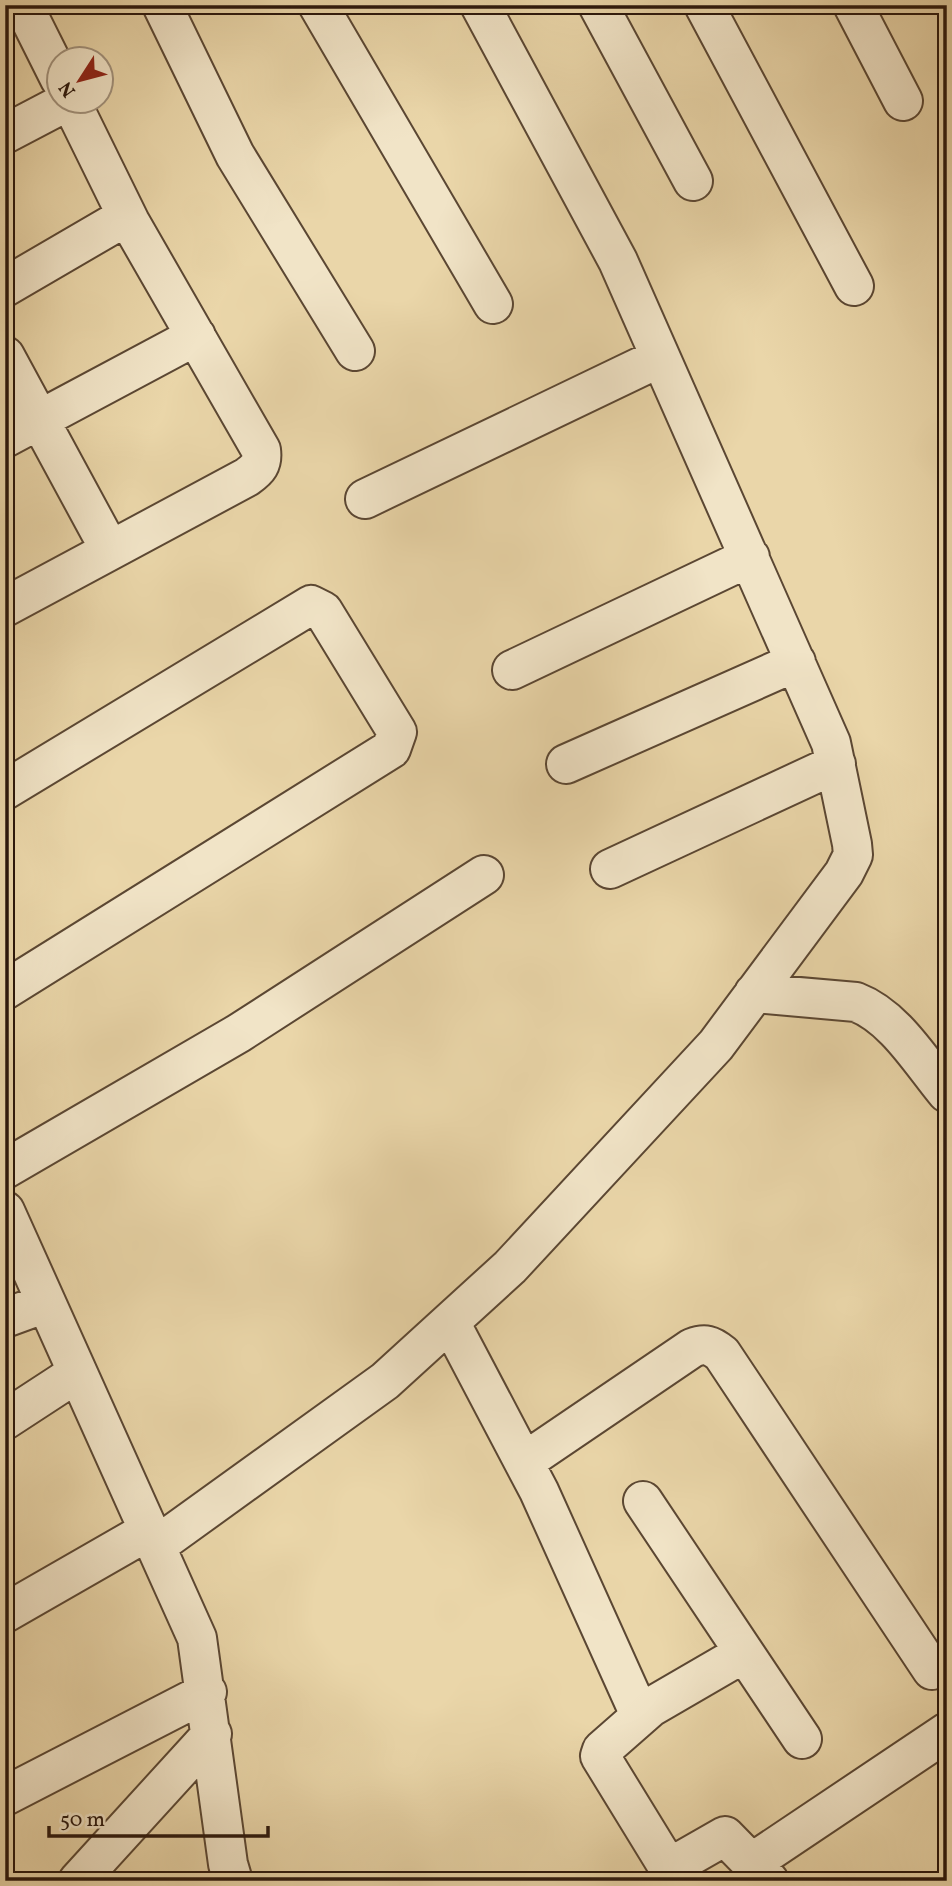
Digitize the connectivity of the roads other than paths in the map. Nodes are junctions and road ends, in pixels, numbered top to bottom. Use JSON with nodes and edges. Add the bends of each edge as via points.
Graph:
{"nodes":[{"id":1,"x":23,"y":5,"type":"edge"},
{"id":2,"x":162,"y":5,"type":"edge"},
{"id":3,"x":318,"y":5,"type":"edge"},
{"id":4,"x":480,"y":5,"type":"edge"},
{"id":5,"x":598,"y":5,"type":"edge"},
{"id":6,"x":704,"y":5,"type":"edge"},
{"id":7,"x":853,"y":5,"type":"edge"},
{"id":8,"x":46,"y":51,"type":"edge"},
{"id":9,"x":903,"y":101,"type":"dead end"},
{"id":10,"x":46,"y":113,"type":"edge"},
{"id":11,"x":75,"y":116,"type":"edge"},
{"id":12,"x":5,"y":134,"type":"edge"},
{"id":13,"x":693,"y":181,"type":"dead end"},
{"id":14,"x":127,"y":216,"type":"junction"},
{"id":15,"x":854,"y":286,"type":"dead end"},
{"id":16,"x":5,"y":287,"type":"edge"},
{"id":17,"x":494,"y":304,"type":"dead end"},
{"id":18,"x":196,"y":336,"type":"junction"},
{"id":19,"x":355,"y":351,"type":"dead end"},
{"id":20,"x":5,"y":356,"type":"edge"},
{"id":21,"x":659,"y":358,"type":"junction"},
{"id":22,"x":40,"y":419,"type":"junction"},
{"id":23,"x":5,"y":438,"type":"edge"},
{"id":24,"x":365,"y":499,"type":"dead end"},
{"id":25,"x":110,"y":550,"type":"junction"},
{"id":26,"x":750,"y":557,"type":"junction"},
{"id":27,"x":5,"y":607,"type":"edge"},
{"id":28,"x":796,"y":662,"type":"junction"},
{"id":29,"x":512,"y":670,"type":"dead end"},
{"id":30,"x":566,"y":764,"type":"dead end"},
{"id":31,"x":836,"y":764,"type":"junction"},
{"id":32,"x":5,"y":790,"type":"edge"},
{"id":33,"x":610,"y":869,"type":"dead end"},
{"id":34,"x":484,"y":875,"type":"dead end"},
{"id":35,"x":5,"y":990,"type":"edge"},
{"id":36,"x":754,"y":993,"type":"junction"},
{"id":37,"x":947,"y":1093,"type":"edge"},
{"id":38,"x":5,"y":1169,"type":"edge"},
{"id":39,"x":5,"y":1211,"type":"edge"},
{"id":40,"x":46,"y":1303,"type":"junction"},
{"id":41,"x":5,"y":1318,"type":"edge"},
{"id":42,"x":450,"y":1322,"type":"junction"},
{"id":43,"x":76,"y":1373,"type":"junction"},
{"id":44,"x":5,"y":1420,"type":"edge"},
{"id":45,"x":524,"y":1462,"type":"junction"},
{"id":46,"x":643,"y":1501,"type":"dead end"},
{"id":47,"x":152,"y":1539,"type":"junction"},
{"id":48,"x":5,"y":1613,"type":"edge"},
{"id":49,"x":744,"y":1653,"type":"junction"},
{"id":50,"x":932,"y":1670,"type":"dead end"},
{"id":51,"x":207,"y":1692,"type":"junction"},
{"id":52,"x":651,"y":1707,"type":"junction"},
{"id":53,"x":947,"y":1732,"type":"edge"},
{"id":54,"x":212,"y":1734,"type":"junction"},
{"id":55,"x":802,"y":1739,"type":"dead end"},
{"id":56,"x":8,"y":1787,"type":"edge"},
{"id":57,"x":761,"y":1872,"type":"edge"},
{"id":58,"x":78,"y":1881,"type":"edge"},
{"id":59,"x":233,"y":1881,"type":"edge"}],
"edges":[{"from":1,"to":8,"type":"street"},
{"from":2,"to":19,"type":"street","via":[[235,155]]},
{"from":3,"to":17,"type":"street"},
{"from":4,"to":21,"type":"street","via":[[618,261]]},
{"from":5,"to":13,"type":"street"},
{"from":6,"to":15,"type":"street"},
{"from":7,"to":9,"type":"street"},
{"from":10,"to":12,"type":"street"},
{"from":11,"to":14,"type":"street"},
{"from":14,"to":16,"type":"street"},
{"from":14,"to":18,"type":"street"},
{"from":18,"to":22,"type":"street"},
{"from":18,"to":25,"type":"street","via":[[261,450],[262,460],[247,477]]},
{"from":20,"to":22,"type":"street"},
{"from":21,"to":24,"type":"street"},
{"from":21,"to":26,"type":"street"},
{"from":22,"to":23,"type":"street"},
{"from":22,"to":25,"type":"street"},
{"from":25,"to":27,"type":"street"},
{"from":26,"to":28,"type":"street"},
{"from":26,"to":29,"type":"street"},
{"from":28,"to":30,"type":"street"},
{"from":28,"to":31,"type":"street"},
{"from":31,"to":33,"type":"street"},
{"from":31,"to":36,"type":"street","via":[[852,844],[850,864]]},
{"from":32,"to":35,"type":"street","via":[[311,605],[323,611],[397,732],[391,749]]},
{"from":34,"to":38,"type":"street","via":[[239,1033]]},
{"from":36,"to":37,"type":"street","via":[[856,1002],[868,1007],[883,1017]]},
{"from":36,"to":42,"type":"street","via":[[707,1055],[515,1262]]},
{"from":39,"to":40,"type":"street"},
{"from":40,"to":41,"type":"street"},
{"from":40,"to":43,"type":"street"},
{"from":42,"to":45,"type":"street"},
{"from":42,"to":47,"type":"street","via":[[379,1386]]},
{"from":43,"to":44,"type":"street"},
{"from":43,"to":47,"type":"street"},
{"from":45,"to":50,"type":"street","via":[[692,1348],[712,1346],[722,1354]]},
{"from":45,"to":52,"type":"street","via":[[635,1704]]},
{"from":46,"to":49,"type":"street"},
{"from":47,"to":48,"type":"street"},
{"from":47,"to":51,"type":"street","via":[[197,1639]]},
{"from":49,"to":52,"type":"street"},
{"from":49,"to":55,"type":"street"},
{"from":51,"to":54,"type":"street"},
{"from":51,"to":56,"type":"street"},
{"from":52,"to":57,"type":"street","via":[[602,1749],[600,1756],[665,1862],[676,1864],[725,1836]]},
{"from":53,"to":57,"type":"street"},
{"from":54,"to":58,"type":"street"},
{"from":54,"to":59,"type":"street"}]}
